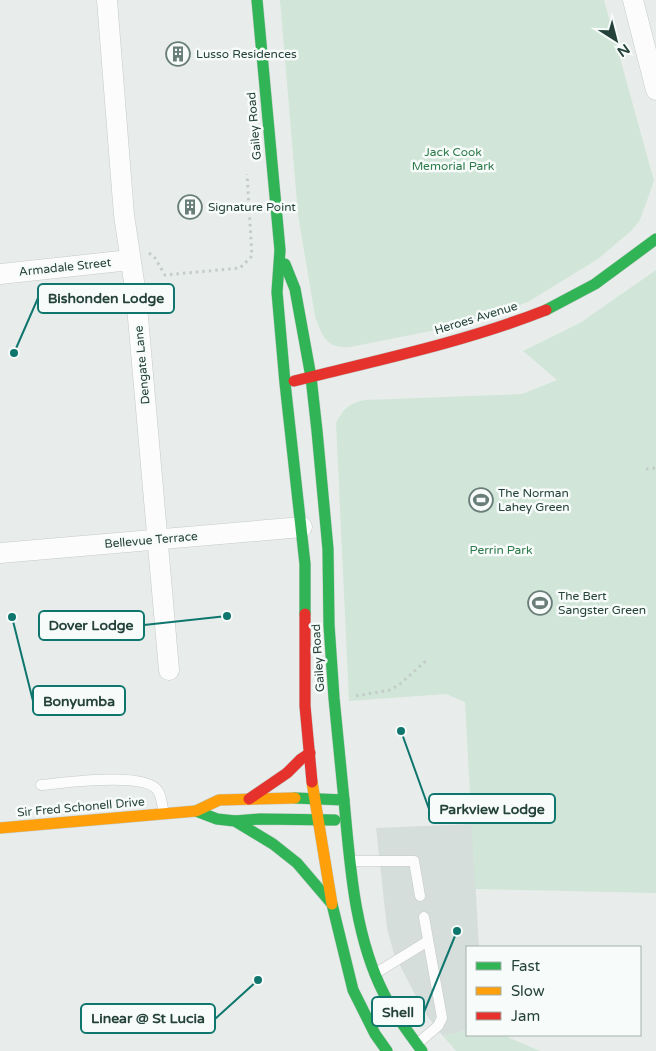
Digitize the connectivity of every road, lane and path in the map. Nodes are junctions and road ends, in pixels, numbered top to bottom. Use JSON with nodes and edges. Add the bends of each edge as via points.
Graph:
{"nodes":[{"id":1,"x":107,"y":0,"type":"edge"},
{"id":2,"x":257,"y":0,"type":"edge"},
{"id":3,"x":633,"y":0,"type":"edge"},
{"id":4,"x":656,"y":90,"type":"edge"},
{"id":5,"x":247,"y":174,"type":"dead end"},
{"id":6,"x":656,"y":239,"type":"edge"},
{"id":7,"x":280,"y":250,"type":"junction"},
{"id":8,"x":130,"y":260,"type":"junction"},
{"id":9,"x":159,"y":265,"type":"dead end"},
{"id":10,"x":0,"y":274,"type":"edge"},
{"id":11,"x":310,"y":377,"type":"junction"},
{"id":12,"x":285,"y":383,"type":"junction"},
{"id":13,"x":656,"y":468,"type":"edge"},
{"id":14,"x":646,"y":469,"type":"dead end"},
{"id":15,"x":302,"y":527,"type":"junction"},
{"id":16,"x":158,"y":539,"type":"junction"},
{"id":17,"x":0,"y":553,"type":"edge"},
{"id":18,"x":428,"y":659,"type":"dead end"},
{"id":19,"x":169,"y":670,"type":"dead end"},
{"id":20,"x":352,"y":696,"type":"dead end"},
{"id":21,"x":310,"y":754,"type":"junction"},
{"id":22,"x":41,"y":785,"type":"dead end"},
{"id":23,"x":249,"y":799,"type":"junction"},
{"id":24,"x":314,"y":799,"type":"junction"},
{"id":25,"x":344,"y":800,"type":"junction"},
{"id":26,"x":196,"y":811,"type":"junction"},
{"id":27,"x":164,"y":814,"type":"junction"},
{"id":28,"x":318,"y":820,"type":"junction"},
{"id":29,"x":346,"y":820,"type":"junction"},
{"id":30,"x":235,"y":821,"type":"junction"},
{"id":31,"x":0,"y":828,"type":"edge"},
{"id":32,"x":351,"y":861,"type":"junction"},
{"id":33,"x":420,"y":896,"type":"dead end"},
{"id":34,"x":332,"y":904,"type":"junction"},
{"id":35,"x":424,"y":917,"type":"dead end"},
{"id":36,"x":428,"y":941,"type":"junction"},
{"id":37,"x":375,"y":973,"type":"junction"},
{"id":38,"x":420,"y":1047,"type":"edge"},
{"id":39,"x":387,"y":1051,"type":"edge"}],
"edges":[{"from":1,"to":8,"type":"street","name":"Dengate Lane"},
{"from":2,"to":7,"type":"main road","name":"Gailey Road"},
{"from":3,"to":4,"type":"street"},
{"from":5,"to":9,"type":"path","via":[[252,256],[240,268],[165,275]]},
{"from":6,"to":11,"type":"main road","name":"Heroes Avenue","via":[[595,284],[508,325]]},
{"from":7,"to":11,"type":"main road","name":"Gailey Road","via":[[295,289]]},
{"from":7,"to":12,"type":"main road","name":"Gailey Road","via":[[277,292]]},
{"from":8,"to":10,"type":"street","name":"Armadale Street"},
{"from":8,"to":16,"type":"street","name":"Dengate Lane","via":[[136,294]]},
{"from":11,"to":12,"type":"main road","name":"Heroes Avenue"},
{"from":11,"to":25,"type":"main road","name":"Gailey Road","via":[[328,549],[329,625]]},
{"from":12,"to":15,"type":"main road","name":"Gailey Road"},
{"from":13,"to":14,"type":"path"},
{"from":15,"to":16,"type":"street","name":"Bellevue Terrace"},
{"from":15,"to":21,"type":"main road","name":"Gailey Road","via":[[305,564],[304,706]]},
{"from":16,"to":17,"type":"street","name":"Bellevue Terrace"},
{"from":16,"to":19,"type":"street","name":"Dengate Lane"},
{"from":18,"to":20,"type":"path","via":[[390,690]]},
{"from":21,"to":23,"type":"main road"},
{"from":21,"to":24,"type":"main road","name":"Gailey Road"},
{"from":22,"to":27,"type":"lane","name":"Sir Fred Schonell Drive","via":[[118,780],[146,782],[159,792]]},
{"from":23,"to":24,"type":"main road","name":"Sir Fred Schonell Drive"},
{"from":23,"to":26,"type":"main road","name":"Sir Fred Schonell Drive","via":[[219,800]]},
{"from":24,"to":25,"type":"main road","name":"Sir Fred Schonell Drive"},
{"from":24,"to":28,"type":"main road","name":"Gailey Road"},
{"from":25,"to":29,"type":"main road","name":"Gailey Road"},
{"from":26,"to":27,"type":"main road","name":"Sir Fred Schonell Drive"},
{"from":26,"to":30,"type":"main road","name":"Sir Fred Schonell Drive","via":[[217,819]]},
{"from":27,"to":31,"type":"main road","name":"Sir Fred Schonell Drive"},
{"from":28,"to":29,"type":"main road","name":"Sir Fred Schonell Drive"},
{"from":28,"to":30,"type":"main road","name":"Sir Fred Schonell Drive"},
{"from":28,"to":34,"type":"main road","name":"Gailey Road"},
{"from":29,"to":32,"type":"main road","name":"Gailey Road"},
{"from":30,"to":34,"type":"main road","via":[[285,853]]},
{"from":32,"to":33,"type":"lane","via":[[414,861]]},
{"from":32,"to":37,"type":"main road","name":"Gailey Road","via":[[358,914]]},
{"from":34,"to":39,"type":"main road","name":"Gailey Road","via":[[344,961],[354,990]]},
{"from":35,"to":36,"type":"lane"},
{"from":36,"to":37,"type":"lane"},
{"from":36,"to":38,"type":"lane","via":[[442,1018]]},
{"from":37,"to":38,"type":"main road","name":"Gailey Road","via":[[396,1017]]}]}
